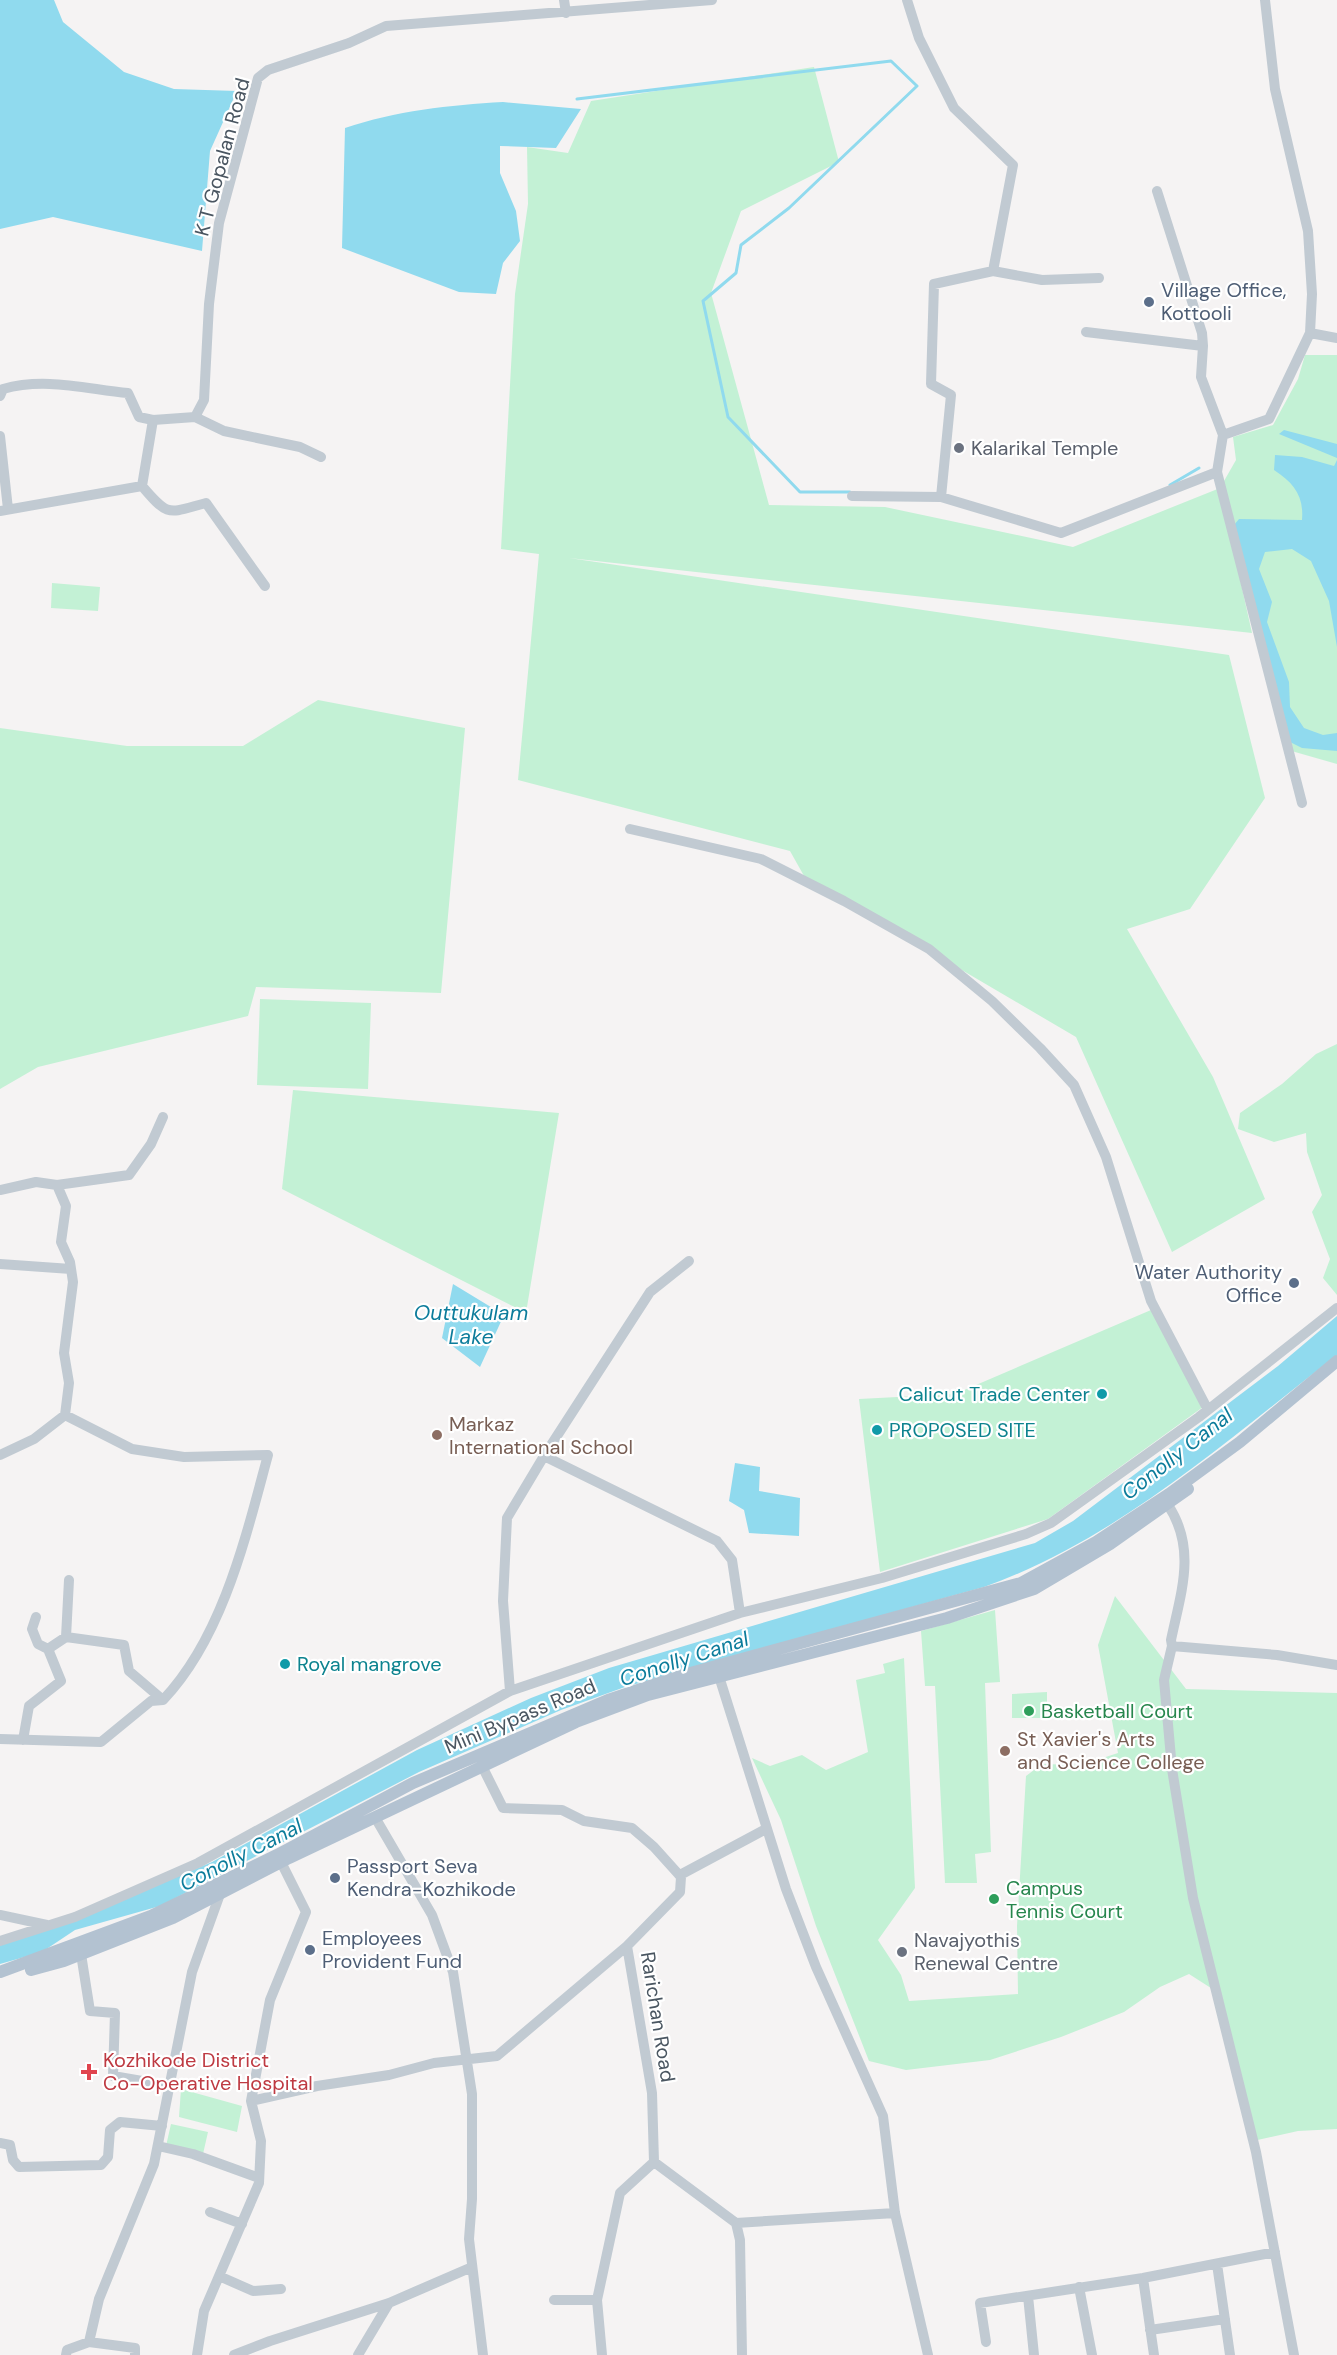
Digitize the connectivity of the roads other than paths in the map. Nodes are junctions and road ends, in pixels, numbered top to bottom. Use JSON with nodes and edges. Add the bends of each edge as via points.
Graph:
{"nodes":[{"id":1,"x":564,"y":0,"type":"edge"},
{"id":2,"x":712,"y":0,"type":"edge"},
{"id":3,"x":907,"y":0,"type":"edge"},
{"id":4,"x":1265,"y":0,"type":"edge"},
{"id":5,"x":566,"y":13,"type":"junction"},
{"id":6,"x":1157,"y":191,"type":"dead end"},
{"id":7,"x":993,"y":271,"type":"junction"},
{"id":8,"x":1099,"y":278,"type":"dead end"},
{"id":9,"x":1086,"y":332,"type":"dead end"},
{"id":10,"x":1310,"y":333,"type":"junction"},
{"id":11,"x":1337,"y":338,"type":"edge"},
{"id":12,"x":1203,"y":346,"type":"junction"},
{"id":13,"x":0,"y":396,"type":"edge"},
{"id":14,"x":195,"y":417,"type":"junction"},
{"id":15,"x":153,"y":420,"type":"junction"},
{"id":16,"x":0,"y":435,"type":"edge"},
{"id":17,"x":1223,"y":435,"type":"junction"},
{"id":18,"x":321,"y":456,"type":"dead end"},
{"id":19,"x":1217,"y":472,"type":"junction"},
{"id":20,"x":142,"y":486,"type":"junction"},
{"id":21,"x":852,"y":496,"type":"dead end"},
{"id":22,"x":941,"y":497,"type":"junction"},
{"id":23,"x":4,"y":510,"type":"edge"},
{"id":24,"x":265,"y":586,"type":"dead end"},
{"id":25,"x":1302,"y":803,"type":"dead end"},
{"id":26,"x":630,"y":829,"type":"dead end"},
{"id":27,"x":163,"y":1117,"type":"dead end"},
{"id":28,"x":57,"y":1185,"type":"junction"},
{"id":29,"x":0,"y":1190,"type":"edge"},
{"id":30,"x":689,"y":1261,"type":"dead end"},
{"id":31,"x":0,"y":1264,"type":"edge"},
{"id":32,"x":71,"y":1269,"type":"junction"},
{"id":33,"x":1337,"y":1308,"type":"edge"},
{"id":34,"x":1337,"y":1361,"type":"edge"},
{"id":35,"x":1337,"y":1371,"type":"edge"},
{"id":36,"x":1208,"y":1410,"type":"junction"},
{"id":37,"x":65,"y":1415,"type":"junction"},
{"id":38,"x":0,"y":1455,"type":"edge"},
{"id":39,"x":544,"y":1456,"type":"junction"},
{"id":40,"x":1168,"y":1505,"type":"junction"},
{"id":41,"x":69,"y":1580,"type":"dead end"},
{"id":42,"x":740,"y":1613,"type":"junction"},
{"id":43,"x":36,"y":1617,"type":"dead end"},
{"id":44,"x":66,"y":1637,"type":"junction"},
{"id":45,"x":1172,"y":1646,"type":"junction"},
{"id":46,"x":48,"y":1649,"type":"junction"},
{"id":47,"x":1337,"y":1665,"type":"edge"},
{"id":48,"x":717,"y":1672,"type":"junction"},
{"id":49,"x":510,"y":1691,"type":"junction"},
{"id":50,"x":163,"y":1700,"type":"junction"},
{"id":51,"x":0,"y":1739,"type":"edge"},
{"id":52,"x":23,"y":1740,"type":"junction"},
{"id":53,"x":482,"y":1766,"type":"junction"},
{"id":54,"x":376,"y":1819,"type":"junction"},
{"id":55,"x":766,"y":1829,"type":"junction"},
{"id":56,"x":281,"y":1862,"type":"junction"},
{"id":57,"x":680,"y":1875,"type":"junction"},
{"id":58,"x":220,"y":1894,"type":"junction"},
{"id":59,"x":0,"y":1915,"type":"edge"},
{"id":60,"x":47,"y":1925,"type":"junction"},
{"id":61,"x":0,"y":1941,"type":"edge"},
{"id":62,"x":627,"y":1946,"type":"junction"},
{"id":63,"x":81,"y":1954,"type":"junction"},
{"id":64,"x":0,"y":1972,"type":"edge"},
{"id":65,"x":0,"y":1978,"type":"edge"},
{"id":66,"x":467,"y":2059,"type":"junction"},
{"id":67,"x":171,"y":2086,"type":"junction"},
{"id":68,"x":251,"y":2101,"type":"junction"},
{"id":69,"x":162,"y":2126,"type":"junction"},
{"id":70,"x":0,"y":2143,"type":"edge"},
{"id":71,"x":158,"y":2146,"type":"junction"},
{"id":72,"x":654,"y":2162,"type":"junction"},
{"id":73,"x":259,"y":2178,"type":"junction"},
{"id":74,"x":210,"y":2212,"type":"dead end"},
{"id":75,"x":895,"y":2213,"type":"junction"},
{"id":76,"x":736,"y":2223,"type":"junction"},
{"id":77,"x":242,"y":2224,"type":"junction"},
{"id":78,"x":1275,"y":2252,"type":"junction"},
{"id":79,"x":1217,"y":2264,"type":"junction"},
{"id":80,"x":472,"y":2267,"type":"junction"},
{"id":81,"x":219,"y":2276,"type":"junction"},
{"id":82,"x":1143,"y":2278,"type":"junction"},
{"id":83,"x":1079,"y":2287,"type":"junction"},
{"id":84,"x":281,"y":2289,"type":"dead end"},
{"id":85,"x":1028,"y":2296,"type":"junction"},
{"id":86,"x":554,"y":2300,"type":"dead end"},
{"id":87,"x":597,"y":2300,"type":"junction"},
{"id":88,"x":389,"y":2303,"type":"junction"},
{"id":89,"x":1225,"y":2319,"type":"junction"},
{"id":90,"x":1150,"y":2330,"type":"junction"},
{"id":91,"x":89,"y":2342,"type":"junction"},
{"id":92,"x":986,"y":2342,"type":"dead end"},
{"id":93,"x":66,"y":2355,"type":"edge"},
{"id":94,"x":135,"y":2355,"type":"edge"},
{"id":95,"x":197,"y":2355,"type":"edge"},
{"id":96,"x":234,"y":2355,"type":"edge"},
{"id":97,"x":358,"y":2355,"type":"edge"},
{"id":98,"x":483,"y":2355,"type":"edge"},
{"id":99,"x":602,"y":2355,"type":"edge"},
{"id":100,"x":742,"y":2355,"type":"edge"},
{"id":101,"x":927,"y":2355,"type":"edge"},
{"id":102,"x":1034,"y":2355,"type":"edge"},
{"id":103,"x":1092,"y":2355,"type":"edge"},
{"id":104,"x":1154,"y":2355,"type":"edge"},
{"id":105,"x":1230,"y":2355,"type":"edge"},
{"id":106,"x":1294,"y":2355,"type":"edge"}],
"edges":[{"from":1,"to":5,"type":"street"},
{"from":2,"to":5,"type":"street","name":"K T Gopalan Road"},
{"from":3,"to":7,"type":"street","via":[[919,38],[954,108],[1013,165]]},
{"from":4,"to":10,"type":"street","via":[[1279,110],[1308,231]]},
{"from":5,"to":14,"type":"street","name":"K T Gopalan Road","via":[[386,26],[349,43],[268,70],[258,78],[219,223],[209,304],[204,400]]},
{"from":6,"to":12,"type":"street"},
{"from":7,"to":8,"type":"street","via":[[1042,280]]},
{"from":7,"to":22,"type":"street","via":[[934,284],[931,384],[951,395]]},
{"from":9,"to":12,"type":"street"},
{"from":10,"to":11,"type":"street"},
{"from":10,"to":17,"type":"street","via":[[1269,419]]},
{"from":12,"to":17,"type":"street","via":[[1201,377]]},
{"from":13,"to":15,"type":"street","via":[[3,389],[44,383],[128,393],[139,417]]},
{"from":14,"to":15,"type":"street"},
{"from":14,"to":18,"type":"street","via":[[224,431],[300,447]]},
{"from":15,"to":20,"type":"street"},
{"from":16,"to":23,"type":"street"},
{"from":17,"to":19,"type":"street"},
{"from":19,"to":22,"type":"street","via":[[1061,533]]},
{"from":19,"to":25,"type":"street"},
{"from":20,"to":23,"type":"street"},
{"from":20,"to":24,"type":"street","via":[[165,510],[173,512],[206,503]]},
{"from":21,"to":22,"type":"street"},
{"from":26,"to":36,"type":"street","via":[[761,860],[844,901],[929,949],[992,1000],[1040,1048],[1074,1085],[1106,1157],[1151,1301]]},
{"from":27,"to":28,"type":"street","via":[[151,1144],[129,1175]]},
{"from":28,"to":29,"type":"street","via":[[36,1182]]},
{"from":28,"to":32,"type":"street","via":[[66,1206],[61,1242]]},
{"from":30,"to":39,"type":"street","via":[[650,1292]]},
{"from":31,"to":32,"type":"street"},
{"from":32,"to":37,"type":"street","via":[[73,1282],[64,1353],[69,1383]]},
{"from":33,"to":36,"type":"street"},
{"from":34,"to":48,"type":"main road","name":"Mini Bypass Road","via":[[1240,1442],[1178,1487],[1096,1542],[1021,1583]]},
{"from":35,"to":40,"type":"main road","name":"Mini Bypass Road"},
{"from":36,"to":42,"type":"street","via":[[1051,1523],[1026,1534],[882,1578]]},
{"from":37,"to":38,"type":"street","via":[[34,1439]]},
{"from":37,"to":50,"type":"street","via":[[132,1449],[184,1457],[268,1455],[250,1521],[205,1642]]},
{"from":39,"to":42,"type":"street","via":[[717,1540],[732,1560]]},
{"from":39,"to":49,"type":"street","via":[[507,1518],[503,1601]]},
{"from":40,"to":45,"type":"street","via":[[1179,1522],[1185,1546]]},
{"from":40,"to":48,"type":"main road","name":"Mini Bypass Road","via":[[1034,1589],[947,1618]]},
{"from":41,"to":44,"type":"street"},
{"from":42,"to":49,"type":"street"},
{"from":43,"to":46,"type":"street","via":[[32,1629],[38,1644]]},
{"from":44,"to":46,"type":"street"},
{"from":44,"to":50,"type":"street","via":[[124,1645],[129,1671]]},
{"from":45,"to":47,"type":"street","via":[[1277,1655]]},
{"from":45,"to":78,"type":"street","via":[[1164,1680],[1172,1769],[1193,1898],[1256,2152]]},
{"from":46,"to":52,"type":"street","via":[[62,1681],[29,1706]]},
{"from":48,"to":53,"type":"main road","name":"Mini Bypass Road","via":[[586,1718]]},
{"from":48,"to":55,"type":"street"},
{"from":48,"to":64,"type":"main road","name":"Mini Bypass Road","via":[[597,1704],[413,1783],[151,1916]]},
{"from":49,"to":60,"type":"street","via":[[198,1863],[75,1917]]},
{"from":50,"to":52,"type":"street","via":[[151,1701],[102,1742]]},
{"from":51,"to":52,"type":"street"},
{"from":53,"to":54,"type":"main road","name":"Mini Bypass Road"},
{"from":53,"to":57,"type":"street","via":[[503,1808],[562,1810],[584,1821],[632,1828]]},
{"from":54,"to":56,"type":"main road","name":"Mini Bypass Road"},
{"from":54,"to":66,"type":"street","via":[[432,1915],[453,1972]]},
{"from":55,"to":57,"type":"street"},
{"from":55,"to":75,"type":"street","via":[[816,1967],[883,2116]]},
{"from":56,"to":58,"type":"main road","name":"Mini Bypass Road"},
{"from":56,"to":68,"type":"street","via":[[306,1911],[270,2000]]},
{"from":57,"to":62,"type":"street","name":"Rarichan Road","via":[[680,1892]]},
{"from":58,"to":63,"type":"main road","name":"Mini Bypass Road","via":[[173,1918]]},
{"from":58,"to":67,"type":"street","via":[[192,1972]]},
{"from":59,"to":60,"type":"street"},
{"from":60,"to":61,"type":"street"},
{"from":62,"to":66,"type":"street","via":[[497,2056]]},
{"from":62,"to":72,"type":"street","name":"Rarichan Road","via":[[652,2093]]},
{"from":63,"to":65,"type":"main road","name":"Mini Bypass Road"},
{"from":63,"to":67,"type":"street","via":[[90,2011],[115,2013],[113,2076]]},
{"from":66,"to":68,"type":"street"},
{"from":66,"to":80,"type":"street","via":[[472,2094]]},
{"from":67,"to":69,"type":"street"},
{"from":68,"to":73,"type":"street","via":[[261,2141]]},
{"from":69,"to":70,"type":"street","via":[[120,2122],[110,2130],[108,2157],[101,2165],[20,2167],[13,2160],[10,2145]]},
{"from":69,"to":71,"type":"street"},
{"from":71,"to":73,"type":"street"},
{"from":71,"to":91,"type":"street","via":[[99,2299]]},
{"from":72,"to":76,"type":"street"},
{"from":72,"to":87,"type":"street","via":[[620,2193]]},
{"from":73,"to":77,"type":"street"},
{"from":74,"to":77,"type":"street"},
{"from":75,"to":76,"type":"street"},
{"from":75,"to":101,"type":"street"},
{"from":76,"to":100,"type":"street","via":[[740,2240]]},
{"from":77,"to":81,"type":"street"},
{"from":78,"to":79,"type":"street"},
{"from":78,"to":106,"type":"street"},
{"from":79,"to":82,"type":"street"},
{"from":79,"to":89,"type":"street"},
{"from":80,"to":88,"type":"street"},
{"from":80,"to":98,"type":"street"},
{"from":81,"to":84,"type":"street","via":[[253,2291]]},
{"from":81,"to":95,"type":"street","via":[[204,2311]]},
{"from":82,"to":83,"type":"street"},
{"from":82,"to":90,"type":"street"},
{"from":83,"to":85,"type":"street"},
{"from":83,"to":103,"type":"street"},
{"from":85,"to":92,"type":"street","via":[[980,2303]]},
{"from":85,"to":102,"type":"street"},
{"from":86,"to":87,"type":"street"},
{"from":87,"to":99,"type":"street"},
{"from":88,"to":96,"type":"street"},
{"from":88,"to":97,"type":"street"},
{"from":89,"to":90,"type":"street"},
{"from":89,"to":105,"type":"street"},
{"from":90,"to":104,"type":"street"},
{"from":91,"to":93,"type":"street","via":[[68,2350]]},
{"from":91,"to":94,"type":"street","via":[[135,2348]]}]}
